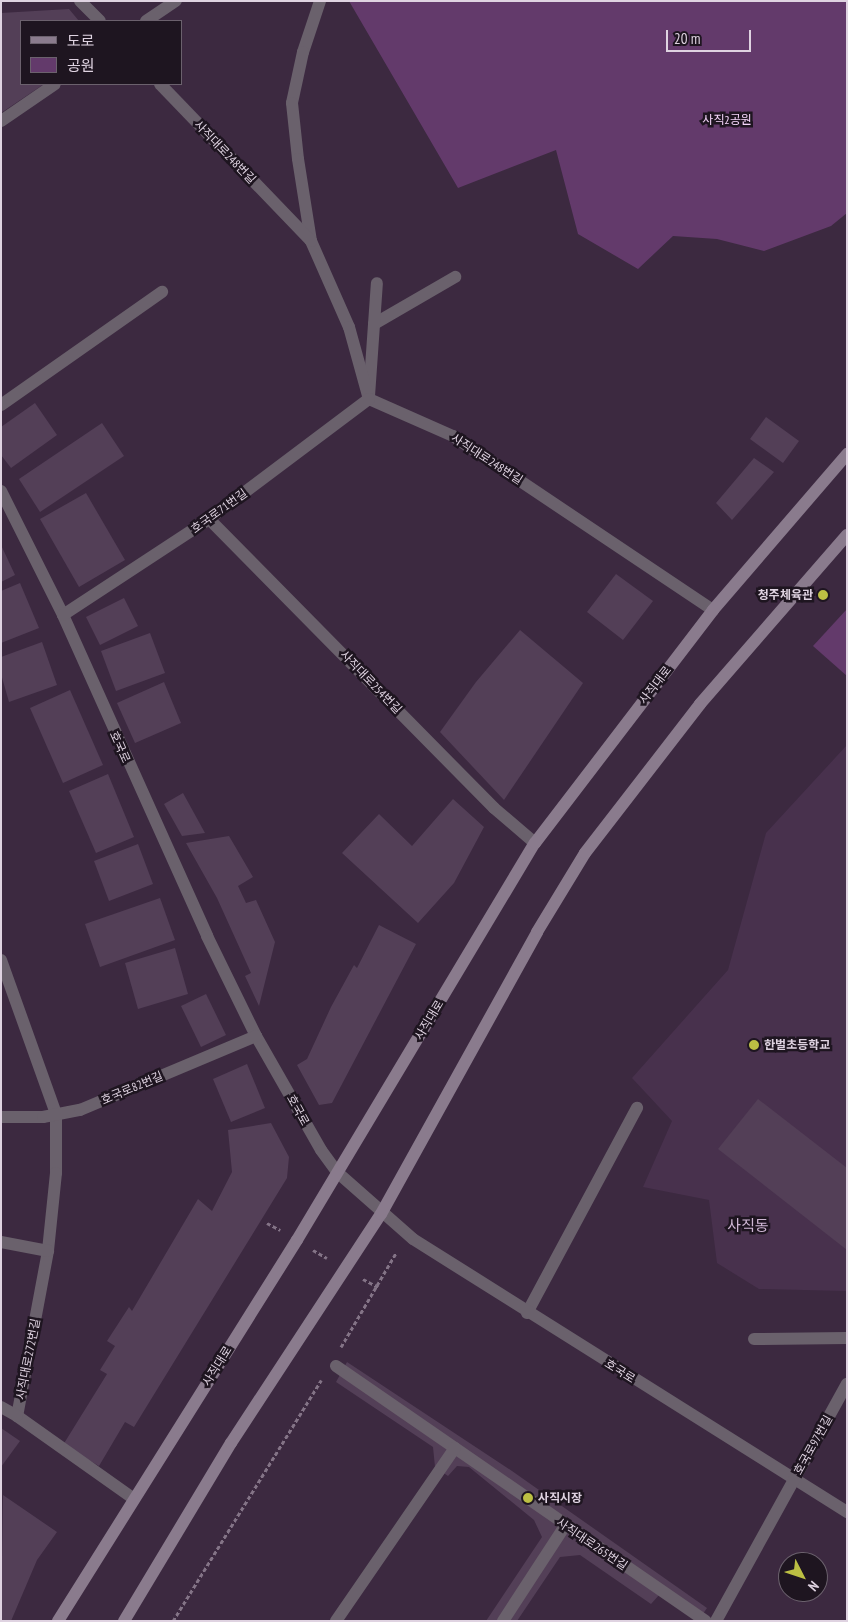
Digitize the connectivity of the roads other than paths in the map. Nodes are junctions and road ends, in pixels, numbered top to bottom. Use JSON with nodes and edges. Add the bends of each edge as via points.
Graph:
{"nodes":[{"id":1,"x":80,"y":1,"type":"edge"},
{"id":2,"x":176,"y":1,"type":"edge"},
{"id":3,"x":320,"y":1,"type":"edge"},
{"id":4,"x":99,"y":20,"type":"edge"},
{"id":5,"x":148,"y":20,"type":"edge"},
{"id":6,"x":54,"y":85,"type":"edge"},
{"id":7,"x":161,"y":85,"type":"edge"},
{"id":8,"x":1,"y":121,"type":"edge"},
{"id":9,"x":311,"y":241,"type":"junction"},
{"id":10,"x":455,"y":276,"type":"dead end"},
{"id":11,"x":377,"y":283,"type":"dead end"},
{"id":12,"x":162,"y":292,"type":"dead end"},
{"id":13,"x":374,"y":324,"type":"junction"},
{"id":14,"x":369,"y":399,"type":"junction"},
{"id":15,"x":1,"y":405,"type":"edge"},
{"id":16,"x":847,"y":454,"type":"edge"},
{"id":17,"x":1,"y":491,"type":"edge"},
{"id":18,"x":209,"y":519,"type":"junction"},
{"id":19,"x":847,"y":535,"type":"edge"},
{"id":20,"x":713,"y":610,"type":"junction"},
{"id":21,"x":63,"y":614,"type":"junction"},
{"id":22,"x":535,"y":843,"type":"junction"},
{"id":23,"x":1,"y":960,"type":"edge"},
{"id":24,"x":256,"y":1036,"type":"junction"},
{"id":25,"x":637,"y":1108,"type":"dead end"},
{"id":26,"x":56,"y":1114,"type":"junction"},
{"id":27,"x":1,"y":1117,"type":"edge"},
{"id":28,"x":338,"y":1172,"type":"junction"},
{"id":29,"x":381,"y":1214,"type":"junction"},
{"id":30,"x":1,"y":1242,"type":"edge"},
{"id":31,"x":48,"y":1251,"type":"junction"},
{"id":32,"x":527,"y":1312,"type":"junction"},
{"id":33,"x":847,"y":1338,"type":"edge"},
{"id":34,"x":754,"y":1339,"type":"dead end"},
{"id":35,"x":336,"y":1366,"type":"dead end"},
{"id":36,"x":847,"y":1384,"type":"edge"},
{"id":37,"x":1,"y":1407,"type":"edge"},
{"id":38,"x":17,"y":1416,"type":"junction"},
{"id":39,"x":455,"y":1448,"type":"junction"},
{"id":40,"x":794,"y":1480,"type":"junction"},
{"id":41,"x":133,"y":1498,"type":"junction"},
{"id":42,"x":847,"y":1512,"type":"edge"},
{"id":43,"x":565,"y":1526,"type":"junction"},
{"id":44,"x":58,"y":1621,"type":"edge"},
{"id":45,"x":124,"y":1621,"type":"edge"},
{"id":46,"x":336,"y":1621,"type":"edge"},
{"id":47,"x":503,"y":1621,"type":"edge"},
{"id":48,"x":705,"y":1621,"type":"edge"},
{"id":49,"x":716,"y":1621,"type":"edge"}],
"edges":[{"from":1,"to":4,"type":"street"},
{"from":2,"to":5,"type":"street"},
{"from":3,"to":9,"type":"street","name":"사직대로248번길","via":[[303,52],[292,103]]},
{"from":6,"to":8,"type":"street"},
{"from":7,"to":9,"type":"street","name":"사직대로248번길"},
{"from":9,"to":14,"type":"street","name":"사직대로248번길","via":[[349,327]]},
{"from":10,"to":13,"type":"street"},
{"from":11,"to":13,"type":"street"},
{"from":12,"to":15,"type":"street"},
{"from":13,"to":14,"type":"street"},
{"from":14,"to":18,"type":"street","name":"호국로71번길"},
{"from":14,"to":20,"type":"street","name":"사직대로248번길","via":[[453,436]]},
{"from":16,"to":20,"type":"main road","name":"사직대로"},
{"from":17,"to":21,"type":"street","name":"호국로"},
{"from":18,"to":21,"type":"street","name":"호국로71번길"},
{"from":18,"to":22,"type":"street","name":"사직대로254번길","via":[[494,808]]},
{"from":19,"to":29,"type":"main road","via":[[700,704],[586,853],[537,932]]},
{"from":20,"to":22,"type":"main road","name":"사직대로"},
{"from":21,"to":24,"type":"street","name":"호국로","via":[[207,936]]},
{"from":22,"to":28,"type":"main road","name":"사직대로"},
{"from":23,"to":26,"type":"street","name":"사직대로272번길"},
{"from":24,"to":26,"type":"street","name":"호국로82번길","via":[[80,1110]]},
{"from":24,"to":28,"type":"street","name":"호국로","via":[[321,1150]]},
{"from":25,"to":32,"type":"street"},
{"from":26,"to":27,"type":"street","name":"호국로82번길"},
{"from":26,"to":31,"type":"street","name":"사직대로272번길","via":[[56,1173]]},
{"from":28,"to":29,"type":"street","name":"호국로"},
{"from":28,"to":41,"type":"main road","name":"사직대로"},
{"from":29,"to":32,"type":"street","name":"호국로","via":[[405,1234]]},
{"from":29,"to":45,"type":"main road","via":[[231,1444]]},
{"from":30,"to":31,"type":"street"},
{"from":31,"to":38,"type":"street","name":"사직대로272번길"},
{"from":32,"to":40,"type":"street","name":"호국로"},
{"from":33,"to":34,"type":"street"},
{"from":35,"to":39,"type":"street","name":"사직대로265번길"},
{"from":36,"to":40,"type":"street","name":"호국로97번길"},
{"from":37,"to":38,"type":"street"},
{"from":38,"to":41,"type":"street","name":"사직대로272번길"},
{"from":39,"to":43,"type":"street","name":"사직대로265번길"},
{"from":39,"to":46,"type":"street"},
{"from":40,"to":42,"type":"street","name":"호국로"},
{"from":40,"to":49,"type":"street","name":"호국로97번길"},
{"from":41,"to":44,"type":"main road","name":"사직대로"},
{"from":43,"to":47,"type":"street"},
{"from":43,"to":48,"type":"street","name":"사직대로265번길"}]}
